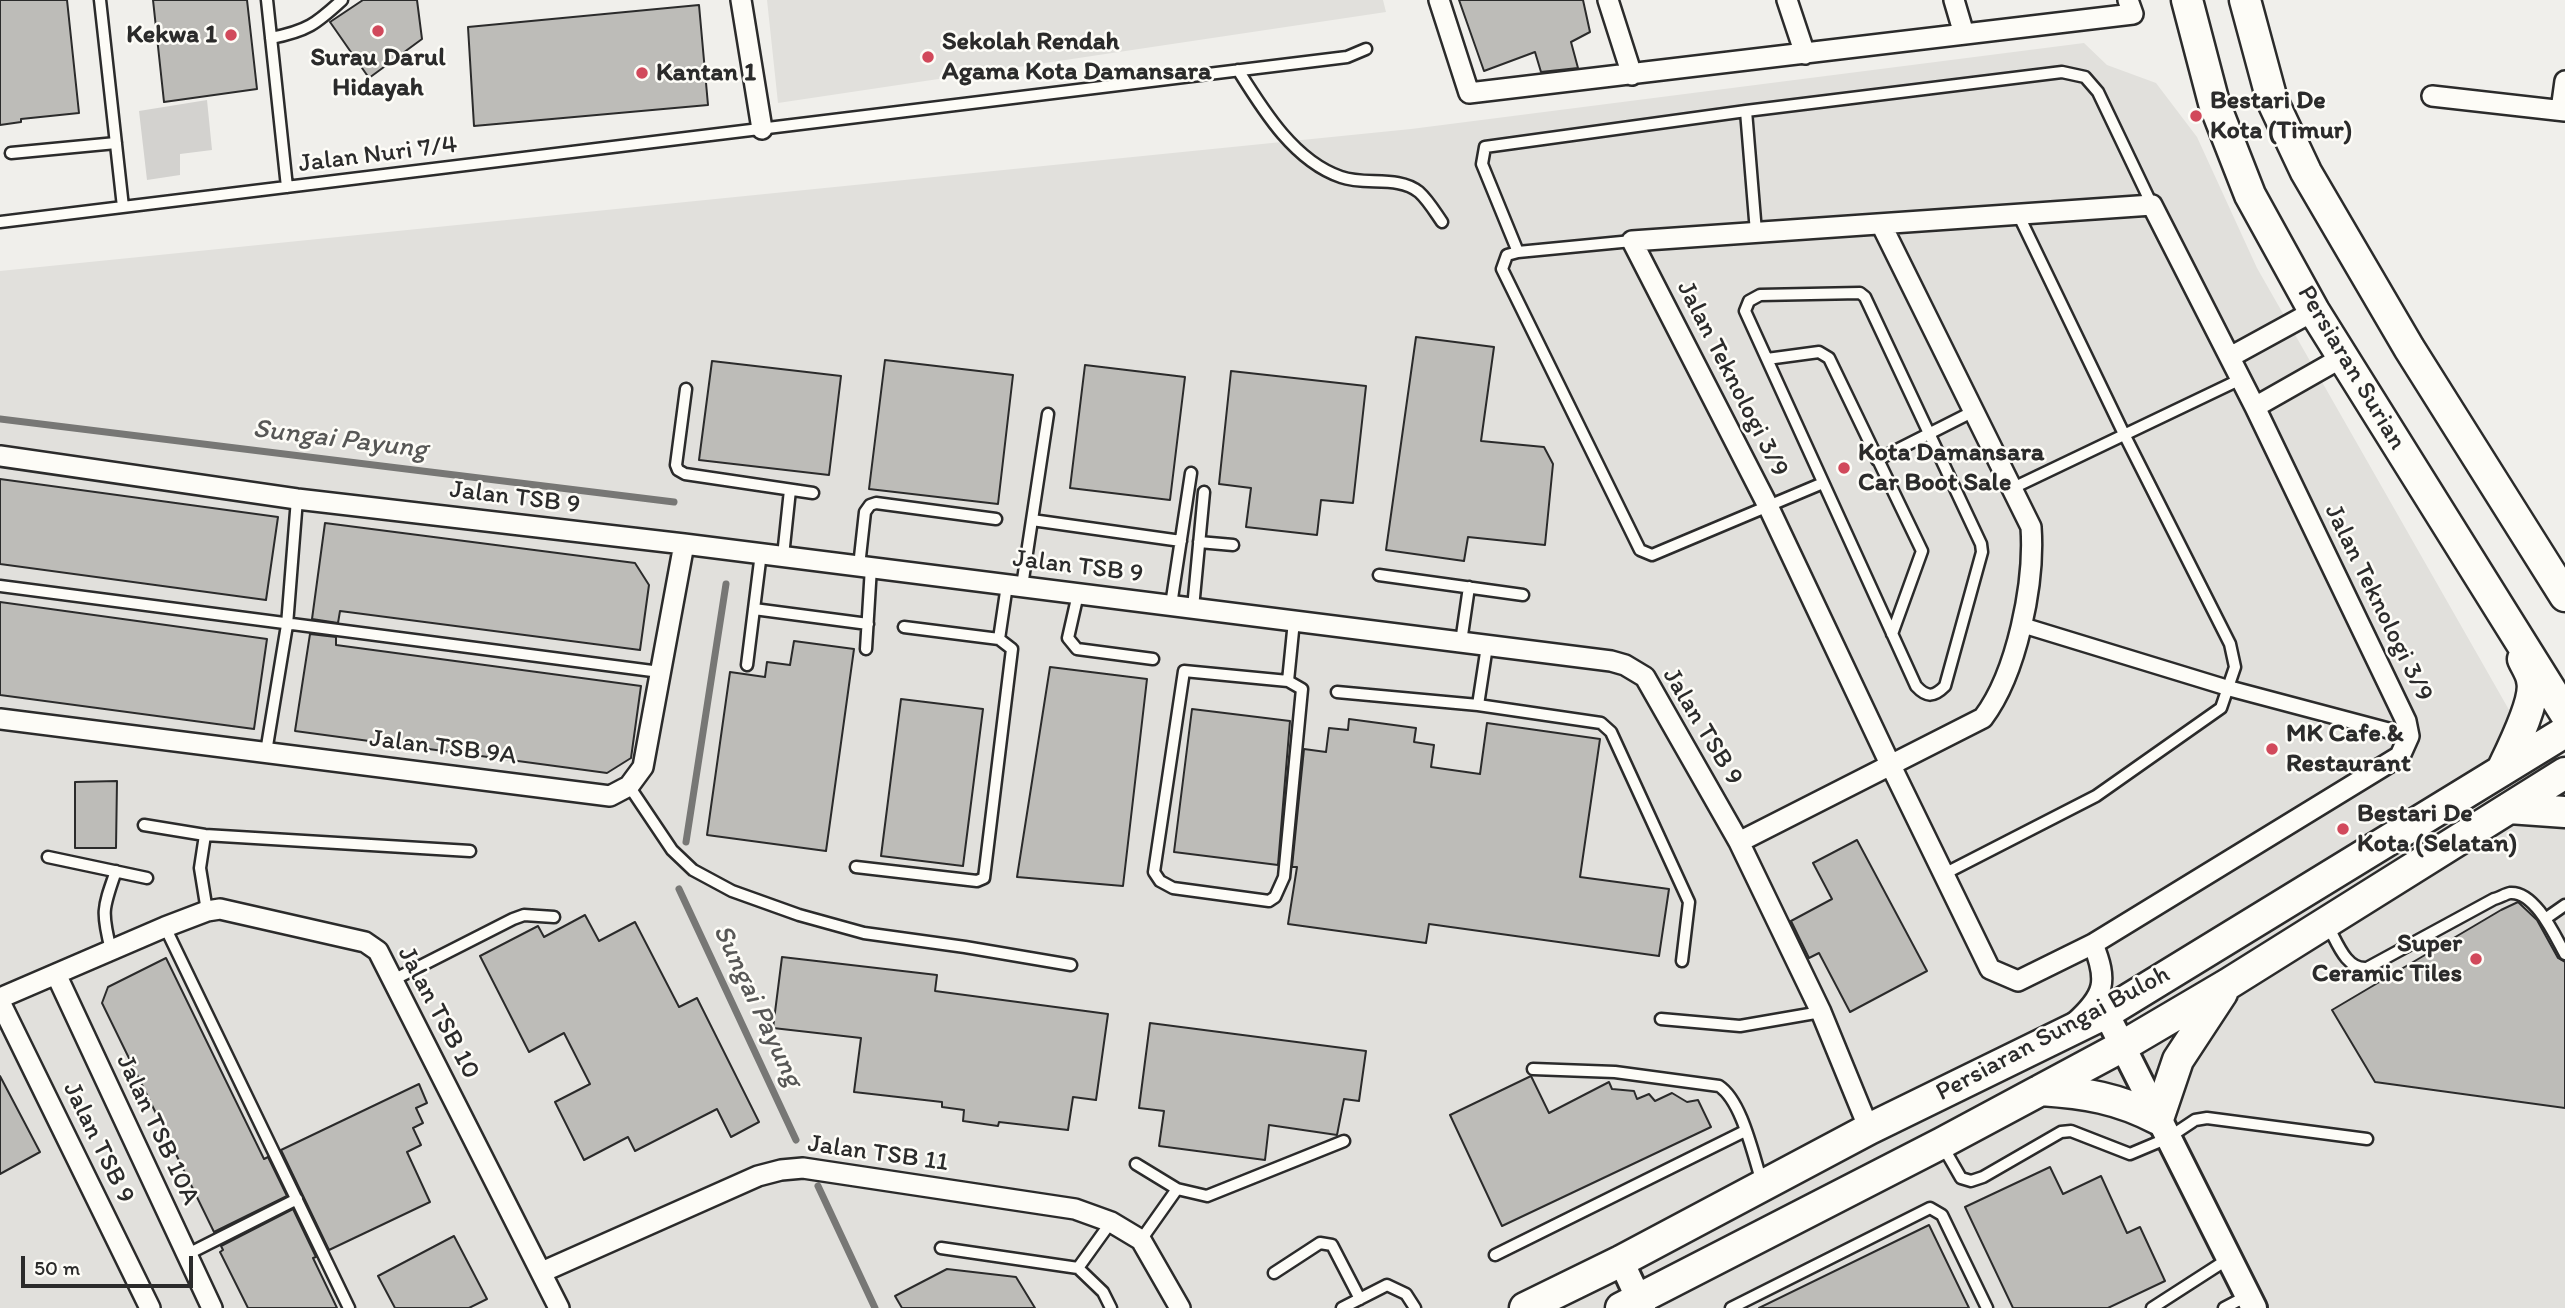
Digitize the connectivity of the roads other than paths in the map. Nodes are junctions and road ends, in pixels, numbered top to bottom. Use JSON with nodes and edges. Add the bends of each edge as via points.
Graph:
{"nodes":[{"id":1,"x":100,"y":0,"type":"edge"},
{"id":2,"x":267,"y":0,"type":"edge"},
{"id":3,"x":342,"y":0,"type":"edge"},
{"id":4,"x":741,"y":0,"type":"edge"},
{"id":5,"x":1439,"y":0,"type":"edge"},
{"id":6,"x":1608,"y":0,"type":"edge"},
{"id":7,"x":1787,"y":0,"type":"edge"},
{"id":8,"x":1954,"y":0,"type":"edge"},
{"id":9,"x":2187,"y":0,"type":"edge"},
{"id":10,"x":2245,"y":0,"type":"edge"},
{"id":11,"x":2131,"y":7,"type":"edge"},
{"id":12,"x":1964,"y":34,"type":"junction"},
{"id":13,"x":271,"y":38,"type":"junction"},
{"id":14,"x":1366,"y":48,"type":"dead end"},
{"id":15,"x":1805,"y":54,"type":"junction"},
{"id":16,"x":1238,"y":70,"type":"junction"},
{"id":17,"x":1632,"y":75,"type":"junction"},
{"id":18,"x":2565,"y":81,"type":"edge"},
{"id":19,"x":2432,"y":96,"type":"dead end"},
{"id":20,"x":2563,"y":110,"type":"edge"},
{"id":21,"x":1746,"y":111,"type":"junction"},
{"id":22,"x":762,"y":130,"type":"junction"},
{"id":23,"x":116,"y":143,"type":"junction"},
{"id":24,"x":11,"y":153,"type":"dead end"},
{"id":25,"x":287,"y":187,"type":"junction"},
{"id":26,"x":2152,"y":205,"type":"junction"},
{"id":27,"x":123,"y":207,"type":"junction"},
{"id":28,"x":2018,"y":214,"type":"junction"},
{"id":29,"x":0,"y":222,"type":"edge"},
{"id":30,"x":1442,"y":222,"type":"dead end"},
{"id":31,"x":1881,"y":224,"type":"junction"},
{"id":32,"x":1756,"y":232,"type":"junction"},
{"id":33,"x":1632,"y":241,"type":"junction"},
{"id":34,"x":1518,"y":252,"type":"junction"},
{"id":35,"x":2314,"y":311,"type":"junction"},
{"id":36,"x":2230,"y":357,"type":"junction"},
{"id":37,"x":2343,"y":357,"type":"junction"},
{"id":38,"x":1767,"y":359,"type":"junction"},
{"id":39,"x":2241,"y":379,"type":"junction"},
{"id":40,"x":686,"y":388,"type":"dead end"},
{"id":41,"x":2255,"y":407,"type":"junction"},
{"id":42,"x":1974,"y":411,"type":"junction"},
{"id":43,"x":1048,"y":414,"type":"dead end"},
{"id":44,"x":1929,"y":434,"type":"junction"},
{"id":45,"x":2124,"y":434,"type":"junction"},
{"id":46,"x":0,"y":456,"type":"edge"},
{"id":47,"x":1877,"y":460,"type":"junction"},
{"id":48,"x":1191,"y":473,"type":"dead end"},
{"id":49,"x":1823,"y":483,"type":"junction"},
{"id":50,"x":2012,"y":488,"type":"junction"},
{"id":51,"x":790,"y":490,"type":"junction"},
{"id":52,"x":1204,"y":492,"type":"dead end"},
{"id":53,"x":813,"y":493,"type":"dead end"},
{"id":54,"x":297,"y":499,"type":"junction"},
{"id":55,"x":1768,"y":506,"type":"junction"},
{"id":56,"x":996,"y":519,"type":"dead end"},
{"id":57,"x":1032,"y":520,"type":"junction"},
{"id":58,"x":1181,"y":541,"type":"junction"},
{"id":59,"x":1199,"y":542,"type":"junction"},
{"id":60,"x":684,"y":544,"type":"junction"},
{"id":61,"x":1233,"y":545,"type":"dead end"},
{"id":62,"x":761,"y":554,"type":"junction"},
{"id":63,"x":783,"y":556,"type":"junction"},
{"id":64,"x":865,"y":567,"type":"junction"},
{"id":65,"x":1379,"y":575,"type":"dead end"},
{"id":66,"x":0,"y":586,"type":"edge"},
{"id":67,"x":1015,"y":586,"type":"junction"},
{"id":68,"x":1469,"y":587,"type":"junction"},
{"id":69,"x":1077,"y":594,"type":"junction"},
{"id":70,"x":1523,"y":595,"type":"dead end"},
{"id":71,"x":2565,"y":596,"type":"edge"},
{"id":72,"x":1171,"y":605,"type":"junction"},
{"id":73,"x":2499,"y":607,"type":"junction"},
{"id":74,"x":754,"y":608,"type":"junction"},
{"id":75,"x":1193,"y":608,"type":"junction"},
{"id":76,"x":1294,"y":621,"type":"junction"},
{"id":77,"x":868,"y":624,"type":"junction"},
{"id":78,"x":287,"y":625,"type":"junction"},
{"id":79,"x":2022,"y":625,"type":"junction"},
{"id":80,"x":904,"y":627,"type":"dead end"},
{"id":81,"x":1892,"y":634,"type":"junction"},
{"id":82,"x":999,"y":639,"type":"junction"},
{"id":83,"x":1461,"y":642,"type":"junction"},
{"id":84,"x":1487,"y":646,"type":"junction"},
{"id":85,"x":866,"y":649,"type":"dead end"},
{"id":86,"x":1153,"y":659,"type":"dead end"},
{"id":87,"x":747,"y":665,"type":"dead end"},
{"id":88,"x":660,"y":672,"type":"junction"},
{"id":89,"x":1288,"y":681,"type":"junction"},
{"id":90,"x":2228,"y":688,"type":"junction"},
{"id":91,"x":1338,"y":692,"type":"dead end"},
{"id":92,"x":1478,"y":705,"type":"junction"},
{"id":93,"x":2565,"y":713,"type":"edge"},
{"id":94,"x":0,"y":719,"type":"edge"},
{"id":95,"x":2565,"y":732,"type":"edge"},
{"id":96,"x":2409,"y":736,"type":"junction"},
{"id":97,"x":265,"y":752,"type":"junction"},
{"id":98,"x":1891,"y":766,"type":"junction"},
{"id":99,"x":2502,"y":770,"type":"junction"},
{"id":100,"x":2565,"y":773,"type":"edge"},
{"id":101,"x":628,"y":786,"type":"junction"},
{"id":102,"x":2509,"y":808,"type":"junction"},
{"id":103,"x":2565,"y":811,"type":"edge"},
{"id":104,"x":144,"y":825,"type":"dead end"},
{"id":105,"x":205,"y":835,"type":"junction"},
{"id":106,"x":1739,"y":842,"type":"junction"},
{"id":107,"x":470,"y":851,"type":"dead end"},
{"id":108,"x":48,"y":857,"type":"dead end"},
{"id":109,"x":856,"y":867,"type":"dead end"},
{"id":110,"x":116,"y":871,"type":"junction"},
{"id":111,"x":1944,"y":874,"type":"junction"},
{"id":112,"x":147,"y":878,"type":"dead end"},
{"id":113,"x":2565,"y":905,"type":"edge"},
{"id":114,"x":207,"y":911,"type":"junction"},
{"id":115,"x":554,"y":917,"type":"dead end"},
{"id":116,"x":2545,"y":919,"type":"junction"},
{"id":117,"x":2326,"y":922,"type":"junction"},
{"id":118,"x":165,"y":927,"type":"junction"},
{"id":119,"x":2093,"y":944,"type":"junction"},
{"id":120,"x":111,"y":950,"type":"junction"},
{"id":121,"x":2565,"y":954,"type":"edge"},
{"id":122,"x":1682,"y":961,"type":"dead end"},
{"id":123,"x":1070,"y":965,"type":"dead end"},
{"id":124,"x":56,"y":974,"type":"junction"},
{"id":125,"x":393,"y":980,"type":"junction"},
{"id":126,"x":2228,"y":984,"type":"junction"},
{"id":127,"x":0,"y":1000,"type":"edge"},
{"id":128,"x":1821,"y":1012,"type":"junction"},
{"id":129,"x":2106,"y":1013,"type":"junction"},
{"id":130,"x":1661,"y":1019,"type":"dead end"},
{"id":131,"x":2059,"y":1037,"type":"junction"},
{"id":132,"x":2121,"y":1047,"type":"junction"},
{"id":133,"x":1533,"y":1069,"type":"dead end"},
{"id":134,"x":2040,"y":1090,"type":"junction"},
{"id":135,"x":2163,"y":1128,"type":"junction"},
{"id":136,"x":1869,"y":1129,"type":"junction"},
{"id":137,"x":1745,"y":1132,"type":"junction"},
{"id":138,"x":2367,"y":1139,"type":"dead end"},
{"id":139,"x":1344,"y":1141,"type":"dead end"},
{"id":140,"x":1942,"y":1143,"type":"junction"},
{"id":141,"x":1136,"y":1164,"type":"dead end"},
{"id":142,"x":1763,"y":1185,"type":"junction"},
{"id":143,"x":1177,"y":1189,"type":"junction"},
{"id":144,"x":297,"y":1199,"type":"junction"},
{"id":145,"x":1111,"y":1222,"type":"junction"},
{"id":146,"x":1142,"y":1240,"type":"junction"},
{"id":147,"x":941,"y":1248,"type":"dead end"},
{"id":148,"x":186,"y":1255,"type":"junction"},
{"id":149,"x":1495,"y":1255,"type":"dead end"},
{"id":150,"x":2229,"y":1258,"type":"junction"},
{"id":151,"x":1620,"y":1261,"type":"junction"},
{"id":152,"x":1078,"y":1268,"type":"junction"},
{"id":153,"x":542,"y":1272,"type":"junction"},
{"id":154,"x":1274,"y":1273,"type":"dead end"},
{"id":155,"x":1360,"y":1299,"type":"junction"},
{"id":156,"x":2251,"y":1302,"type":"edge"},
{"id":157,"x":1634,"y":1305,"type":"edge"},
{"id":158,"x":150,"y":1308,"type":"edge"},
{"id":159,"x":212,"y":1308,"type":"edge"},
{"id":160,"x":349,"y":1308,"type":"edge"},
{"id":161,"x":559,"y":1308,"type":"edge"},
{"id":162,"x":1111,"y":1308,"type":"edge"},
{"id":163,"x":1180,"y":1308,"type":"edge"},
{"id":164,"x":1342,"y":1308,"type":"edge"},
{"id":165,"x":1415,"y":1308,"type":"edge"},
{"id":166,"x":1525,"y":1308,"type":"edge"},
{"id":167,"x":1731,"y":1308,"type":"edge"},
{"id":168,"x":1987,"y":1308,"type":"edge"},
{"id":169,"x":2152,"y":1308,"type":"edge"},
{"id":170,"x":2224,"y":1308,"type":"edge"}],
"edges":[{"from":1,"to":23,"type":"lane"},
{"from":2,"to":13,"type":"lane"},
{"from":3,"to":13,"type":"lane","via":[[315,24]]},
{"from":4,"to":22,"type":"street"},
{"from":5,"to":17,"type":"street","via":[[1469,93]]},
{"from":6,"to":17,"type":"street"},
{"from":7,"to":15,"type":"street"},
{"from":8,"to":12,"type":"street"},
{"from":9,"to":35,"type":"main road","name":"Persiaran Surian","via":[[2214,103],[2246,184]]},
{"from":10,"to":71,"type":"main road","via":[[2272,100],[2306,172],[2409,348]]},
{"from":11,"to":12,"type":"street"},
{"from":12,"to":15,"type":"street"},
{"from":13,"to":25,"type":"lane"},
{"from":14,"to":16,"type":"lane","name":"Jalan Nuri 7/4","via":[[1347,57]]},
{"from":15,"to":17,"type":"street"},
{"from":16,"to":22,"type":"lane","name":"Jalan Nuri 7/4"},
{"from":16,"to":30,"type":"lane","via":[[1283,136],[1300,152],[1338,176],[1409,186]]},
{"from":18,"to":20,"type":"street"},
{"from":19,"to":20,"type":"street"},
{"from":21,"to":26,"type":"lane","via":[[2062,72],[2085,77],[2098,92]]},
{"from":21,"to":32,"type":"lane"},
{"from":21,"to":34,"type":"lane","via":[[1485,148],[1482,164]]},
{"from":22,"to":25,"type":"lane","name":"Jalan Nuri 7/4"},
{"from":23,"to":24,"type":"lane"},
{"from":23,"to":27,"type":"lane"},
{"from":25,"to":27,"type":"lane","name":"Jalan Nuri 7/4"},
{"from":26,"to":28,"type":"street"},
{"from":26,"to":36,"type":"street","name":"Jalan Teknologi 3/9"},
{"from":27,"to":29,"type":"lane","name":"Jalan Nuri 7/4"},
{"from":28,"to":31,"type":"street"},
{"from":28,"to":45,"type":"lane"},
{"from":31,"to":32,"type":"street"},
{"from":31,"to":42,"type":"street"},
{"from":32,"to":33,"type":"street"},
{"from":33,"to":34,"type":"lane"},
{"from":33,"to":55,"type":"street","name":"Jalan Teknologi 3/9"},
{"from":34,"to":55,"type":"lane","via":[[1507,256],[1502,270],[1640,550],[1652,555]]},
{"from":35,"to":36,"type":"street"},
{"from":35,"to":37,"type":"main road","name":"Persiaran Surian"},
{"from":36,"to":39,"type":"street","name":"Jalan Teknologi 3/9"},
{"from":37,"to":41,"type":"street"},
{"from":37,"to":73,"type":"main road","name":"Persiaran Surian"},
{"from":38,"to":44,"type":"lane","via":[[1745,311],[1749,301],[1760,295],[1860,293]]},
{"from":38,"to":47,"type":"lane","via":[[1825,354]]},
{"from":38,"to":49,"type":"lane"},
{"from":39,"to":41,"type":"street","name":"Jalan Teknologi 3/9"},
{"from":39,"to":45,"type":"lane"},
{"from":40,"to":51,"type":"lane","via":[[678,470]]},
{"from":41,"to":96,"type":"street","name":"Jalan Teknologi 3/9","via":[[2406,721]]},
{"from":42,"to":44,"type":"lane"},
{"from":42,"to":50,"type":"street"},
{"from":43,"to":57,"type":"lane"},
{"from":44,"to":47,"type":"lane"},
{"from":44,"to":81,"type":"lane","via":[[1982,552],[1945,686],[1937,694],[1930,696],[1916,687]]},
{"from":45,"to":50,"type":"lane"},
{"from":45,"to":90,"type":"lane","via":[[2230,644],[2235,667]]},
{"from":46,"to":54,"type":"street","name":"Jalan TSB 9"},
{"from":47,"to":81,"type":"lane","via":[[1922,551]]},
{"from":48,"to":58,"type":"lane"},
{"from":49,"to":55,"type":"lane"},
{"from":49,"to":81,"type":"lane"},
{"from":50,"to":79,"type":"street","via":[[2031,527]]},
{"from":51,"to":53,"type":"lane"},
{"from":51,"to":63,"type":"lane"},
{"from":52,"to":59,"type":"lane"},
{"from":54,"to":60,"type":"street","name":"Jalan TSB 9"},
{"from":54,"to":78,"type":"lane"},
{"from":55,"to":98,"type":"street","name":"Jalan Teknologi 3/9"},
{"from":56,"to":64,"type":"lane","via":[[870,505],[865,512]]},
{"from":57,"to":58,"type":"lane"},
{"from":57,"to":67,"type":"lane"},
{"from":58,"to":72,"type":"lane"},
{"from":59,"to":61,"type":"lane"},
{"from":59,"to":75,"type":"lane"},
{"from":60,"to":62,"type":"street","name":"Jalan TSB 9"},
{"from":60,"to":88,"type":"street"},
{"from":62,"to":63,"type":"street","name":"Jalan TSB 9"},
{"from":62,"to":74,"type":"lane"},
{"from":63,"to":64,"type":"street","name":"Jalan TSB 9"},
{"from":64,"to":67,"type":"street","name":"Jalan TSB 9"},
{"from":64,"to":77,"type":"lane"},
{"from":65,"to":68,"type":"lane"},
{"from":66,"to":78,"type":"lane"},
{"from":67,"to":69,"type":"street","name":"Jalan TSB 9"},
{"from":67,"to":82,"type":"lane"},
{"from":68,"to":70,"type":"lane"},
{"from":68,"to":83,"type":"lane"},
{"from":69,"to":72,"type":"street","name":"Jalan TSB 9"},
{"from":69,"to":86,"type":"lane","via":[[1068,638],[1071,645]]},
{"from":72,"to":75,"type":"street","name":"Jalan TSB 9"},
{"from":73,"to":93,"type":"main road","name":"Persiaran Surian"},
{"from":73,"to":99,"type":"main road","via":[[2533,681],[2523,724]]},
{"from":74,"to":77,"type":"lane"},
{"from":74,"to":87,"type":"lane"},
{"from":75,"to":76,"type":"street","name":"Jalan TSB 9"},
{"from":76,"to":83,"type":"street","name":"Jalan TSB 9"},
{"from":76,"to":89,"type":"lane"},
{"from":77,"to":85,"type":"lane"},
{"from":78,"to":88,"type":"lane"},
{"from":78,"to":97,"type":"lane"},
{"from":79,"to":90,"type":"street"},
{"from":79,"to":98,"type":"street","via":[[1994,704],[1983,718]]},
{"from":80,"to":82,"type":"lane"},
{"from":82,"to":109,"type":"lane","via":[[1012,649],[985,878],[976,881]]},
{"from":83,"to":84,"type":"street","name":"Jalan TSB 9"},
{"from":84,"to":92,"type":"lane"},
{"from":84,"to":106,"type":"street","name":"Jalan TSB 9","via":[[1611,661],[1645,677]]},
{"from":88,"to":101,"type":"street","via":[[643,767]]},
{"from":89,"to":89,"type":"lane","via":[[1302,689],[1284,877],[1275,897],[1269,901],[1173,888],[1160,881],[1154,872],[1184,671]]},
{"from":90,"to":96,"type":"street"},
{"from":90,"to":111,"type":"lane","via":[[2221,708],[2096,796]]},
{"from":91,"to":92,"type":"lane"},
{"from":92,"to":122,"type":"lane","via":[[1601,723],[1611,732],[1689,902]]},
{"from":94,"to":97,"type":"street","name":"Jalan TSB 9A"},
{"from":95,"to":99,"type":"main road","name":"Persiaran Sungai Buloh"},
{"from":96,"to":119,"type":"street","name":"Jalan Teknologi 3/9","via":[[2400,756]]},
{"from":97,"to":101,"type":"street","name":"Jalan TSB 9A","via":[[610,796]]},
{"from":98,"to":106,"type":"street"},
{"from":98,"to":111,"type":"street","name":"Jalan Teknologi 3/9"},
{"from":99,"to":129,"type":"main road","name":"Persiaran Sungai Buloh"},
{"from":100,"to":102,"type":"main road","name":"Persiaran Sungai Buloh"},
{"from":101,"to":123,"type":"lane","via":[[672,850],[693,870],[732,891],[864,933]]},
{"from":102,"to":103,"type":"main road"},
{"from":102,"to":117,"type":"main road","name":"Persiaran Sungai Buloh"},
{"from":104,"to":105,"type":"lane"},
{"from":105,"to":107,"type":"lane"},
{"from":105,"to":114,"type":"lane","via":[[201,868]]},
{"from":106,"to":128,"type":"street","name":"Jalan TSB 9"},
{"from":108,"to":110,"type":"lane"},
{"from":110,"to":112,"type":"lane"},
{"from":110,"to":120,"type":"lane","via":[[103,918]]},
{"from":111,"to":119,"type":"street","name":"Jalan Teknologi 3/9","via":[[1990,969],[2001,975],[2018,981]]},
{"from":113,"to":116,"type":"lane"},
{"from":114,"to":118,"type":"street","name":"Jalan TSB 10"},
{"from":114,"to":125,"type":"street","name":"Jalan TSB 10","via":[[220,909],[365,942],[378,951]]},
{"from":115,"to":125,"type":"lane","via":[[513,919]]},
{"from":116,"to":117,"type":"lane","via":[[2523,895],[2510,893],[2358,969],[2350,964]]},
{"from":116,"to":121,"type":"lane"},
{"from":117,"to":126,"type":"main road","name":"Persiaran Sungai Buloh"},
{"from":118,"to":120,"type":"street","name":"Jalan TSB 10"},
{"from":118,"to":144,"type":"lane"},
{"from":119,"to":131,"type":"street","via":[[2104,981],[2099,995]]},
{"from":120,"to":124,"type":"street","name":"Jalan TSB 10"},
{"from":124,"to":127,"type":"street","name":"Jalan TSB 10"},
{"from":124,"to":148,"type":"street","name":"Jalan TSB 10A"},
{"from":125,"to":153,"type":"street","name":"Jalan TSB 10"},
{"from":126,"to":132,"type":"main road","name":"Persiaran Sungai Buloh"},
{"from":126,"to":135,"type":"main road","via":[[2178,1060]]},
{"from":127,"to":158,"type":"street","name":"Jalan TSB 9"},
{"from":128,"to":130,"type":"lane","via":[[1740,1026]]},
{"from":128,"to":136,"type":"street","name":"Jalan TSB 9"},
{"from":129,"to":131,"type":"main road","name":"Persiaran Sungai Buloh"},
{"from":129,"to":132,"type":"street"},
{"from":131,"to":136,"type":"main road","name":"Persiaran Sungai Buloh"},
{"from":132,"to":134,"type":"main road","name":"Persiaran Sungai Buloh"},
{"from":132,"to":135,"type":"street"},
{"from":133,"to":137,"type":"lane","via":[[1615,1072],[1719,1086],[1737,1106]]},
{"from":134,"to":135,"type":"main road","via":[[2106,1097]]},
{"from":134,"to":140,"type":"main road","name":"Persiaran Sungai Buloh"},
{"from":135,"to":138,"type":"lane","via":[[2207,1118]]},
{"from":135,"to":140,"type":"lane","via":[[2130,1154],[2071,1131],[2061,1132],[1971,1181],[1961,1178]]},
{"from":135,"to":150,"type":"street"},
{"from":136,"to":142,"type":"main road","name":"Persiaran Sungai Buloh"},
{"from":137,"to":142,"type":"lane"},
{"from":137,"to":149,"type":"lane"},
{"from":139,"to":143,"type":"lane","via":[[1207,1196]]},
{"from":140,"to":157,"type":"main road","name":"Persiaran Sungai Buloh"},
{"from":141,"to":143,"type":"lane"},
{"from":142,"to":151,"type":"main road","name":"Persiaran Sungai Buloh"},
{"from":143,"to":146,"type":"lane"},
{"from":144,"to":148,"type":"lane"},
{"from":144,"to":160,"type":"lane"},
{"from":145,"to":146,"type":"street","name":"Jalan TSB 11"},
{"from":145,"to":152,"type":"lane"},
{"from":145,"to":153,"type":"street","name":"Jalan TSB 11","via":[[1075,1209],[803,1168],[758,1176]]},
{"from":146,"to":163,"type":"street"},
{"from":147,"to":152,"type":"lane"},
{"from":148,"to":159,"type":"street","name":"Jalan TSB 10A"},
{"from":150,"to":156,"type":"street"},
{"from":150,"to":169,"type":"lane"},
{"from":151,"to":157,"type":"street"},
{"from":151,"to":166,"type":"main road","name":"Persiaran Sungai Buloh"},
{"from":152,"to":162,"type":"lane"},
{"from":153,"to":161,"type":"street","name":"Jalan TSB 10"},
{"from":154,"to":155,"type":"lane","via":[[1320,1243],[1332,1245]]},
{"from":155,"to":164,"type":"lane"},
{"from":155,"to":165,"type":"lane","via":[[1387,1285],[1406,1294]]},
{"from":156,"to":170,"type":"lane"},
{"from":167,"to":168,"type":"lane","via":[[1930,1208],[1942,1215]]}]}
